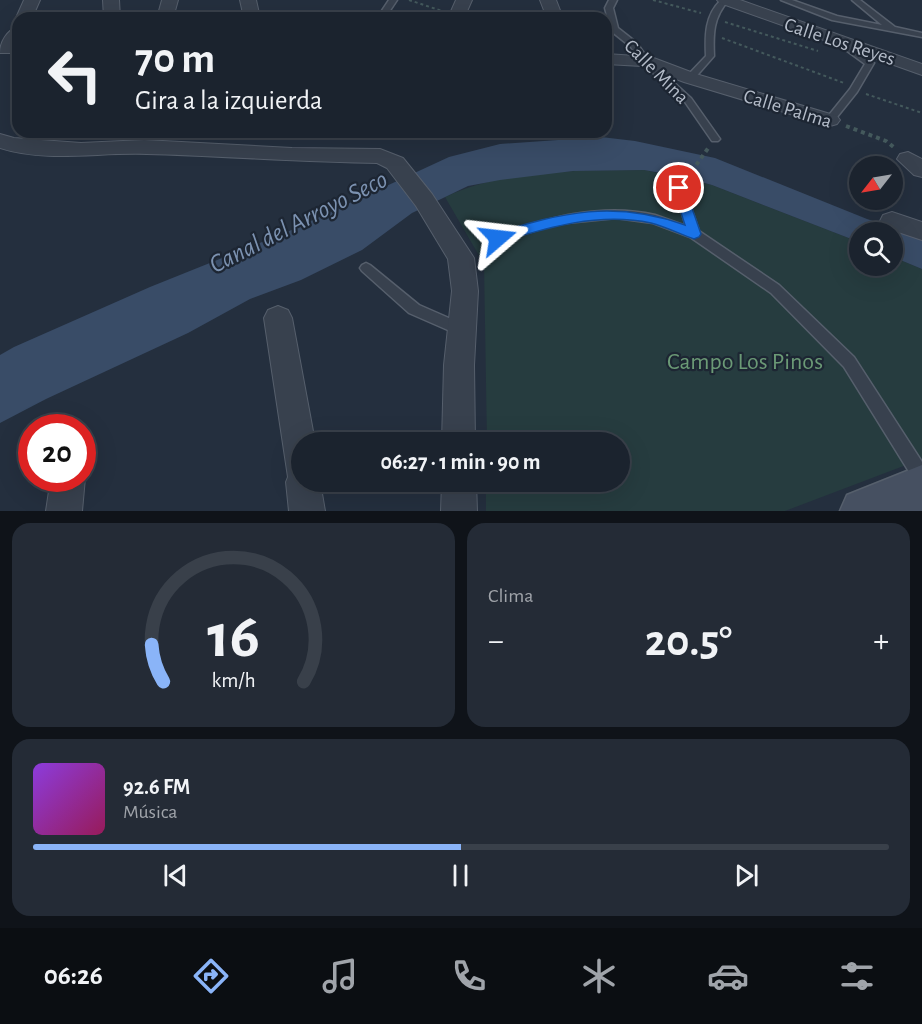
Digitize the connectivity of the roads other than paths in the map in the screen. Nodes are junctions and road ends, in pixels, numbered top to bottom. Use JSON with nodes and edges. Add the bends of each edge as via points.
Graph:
{"nodes":[{"id":1,"x":725,"y":0,"type":"edge"},
{"id":2,"x":785,"y":0,"type":"edge"},
{"id":3,"x":856,"y":0,"type":"edge"},
{"id":4,"x":835,"y":18,"type":"junction"},
{"id":5,"x":612,"y":21,"type":"edge"},
{"id":6,"x":893,"y":30,"type":"junction"},
{"id":7,"x":922,"y":35,"type":"edge"},
{"id":8,"x":822,"y":36,"type":"junction"},
{"id":9,"x":842,"y":43,"type":"junction"},
{"id":10,"x":612,"y":59,"type":"edge"},
{"id":11,"x":645,"y":61,"type":"junction"},
{"id":12,"x":922,"y":69,"type":"edge"},
{"id":13,"x":690,"y":78,"type":"junction"},
{"id":14,"x":830,"y":120,"type":"joint"},
{"id":15,"x":142,"y":140,"type":"edge"},
{"id":16,"x":715,"y":140,"type":"road end"},
{"id":17,"x":6,"y":143,"type":"edge"},
{"id":18,"x":679,"y":188,"type":"road end"},
{"id":19,"x":892,"y":221,"type":"dead end"},
{"id":20,"x":922,"y":231,"type":"edge"},
{"id":21,"x":694,"y":234,"type":"junction"},
{"id":22,"x":498,"y":238,"type":"dead end"},
{"id":23,"x":366,"y":268,"type":"dead end"},
{"id":24,"x":278,"y":318,"type":"dead end"},
{"id":25,"x":462,"y":330,"type":"junction"},
{"id":26,"x":297,"y":432,"type":"edge"},
{"id":27,"x":459,"y":432,"type":"edge"},
{"id":28,"x":922,"y":477,"type":"edge"},
{"id":29,"x":922,"y":488,"type":"edge"},
{"id":30,"x":66,"y":492,"type":"edge"},
{"id":31,"x":304,"y":492,"type":"edge"},
{"id":32,"x":459,"y":492,"type":"edge"},
{"id":33,"x":64,"y":511,"type":"edge"},
{"id":34,"x":307,"y":511,"type":"edge"},
{"id":35,"x":459,"y":511,"type":"edge"},
{"id":36,"x":863,"y":511,"type":"edge"}],
"edges":[{"from":1,"to":8,"type":"street","name":"Calle Los Reyes"},
{"from":1,"to":13,"type":"lane","via":[[711,17],[710,56]]},
{"from":2,"to":4,"type":"lane"},
{"from":3,"to":6,"type":"lane"},
{"from":4,"to":6,"type":"lane"},
{"from":4,"to":8,"type":"lane"},
{"from":5,"to":11,"type":"lane","name":"Calle Mina","via":[[614,29],[634,45]]},
{"from":6,"to":7,"type":"lane"},
{"from":8,"to":9,"type":"street","name":"Calle Los Reyes"},
{"from":9,"to":12,"type":"street","name":"Calle Los Reyes"},
{"from":9,"to":14,"type":"lane","via":[[870,63]]},
{"from":10,"to":11,"type":"street","name":"Calle Palma"},
{"from":11,"to":13,"type":"street","name":"Calle Palma"},
{"from":11,"to":16,"type":"lane","name":"Calle Mina","via":[[688,100]]},
{"from":13,"to":14,"type":"street","name":"Calle Palma"},
{"from":15,"to":17,"type":"street","via":[[81,150]]},
{"from":15,"to":25,"type":"street","via":[[292,155],[380,156],[395,163],[461,258],[465,291]]},
{"from":18,"to":21,"type":"lane"},
{"from":19,"to":20,"type":"street"},
{"from":21,"to":22,"type":"lane","via":[[654,219],[616,214],[556,220]]},
{"from":21,"to":28,"type":"lane","via":[[775,289],[849,362]]},
{"from":23,"to":25,"type":"lane","via":[[414,309]]},
{"from":24,"to":26,"type":"street"},
{"from":25,"to":27,"type":"street"},
{"from":29,"to":36,"type":"street"},
{"from":30,"to":33,"type":"street"},
{"from":31,"to":34,"type":"street"},
{"from":32,"to":35,"type":"street"}]}
